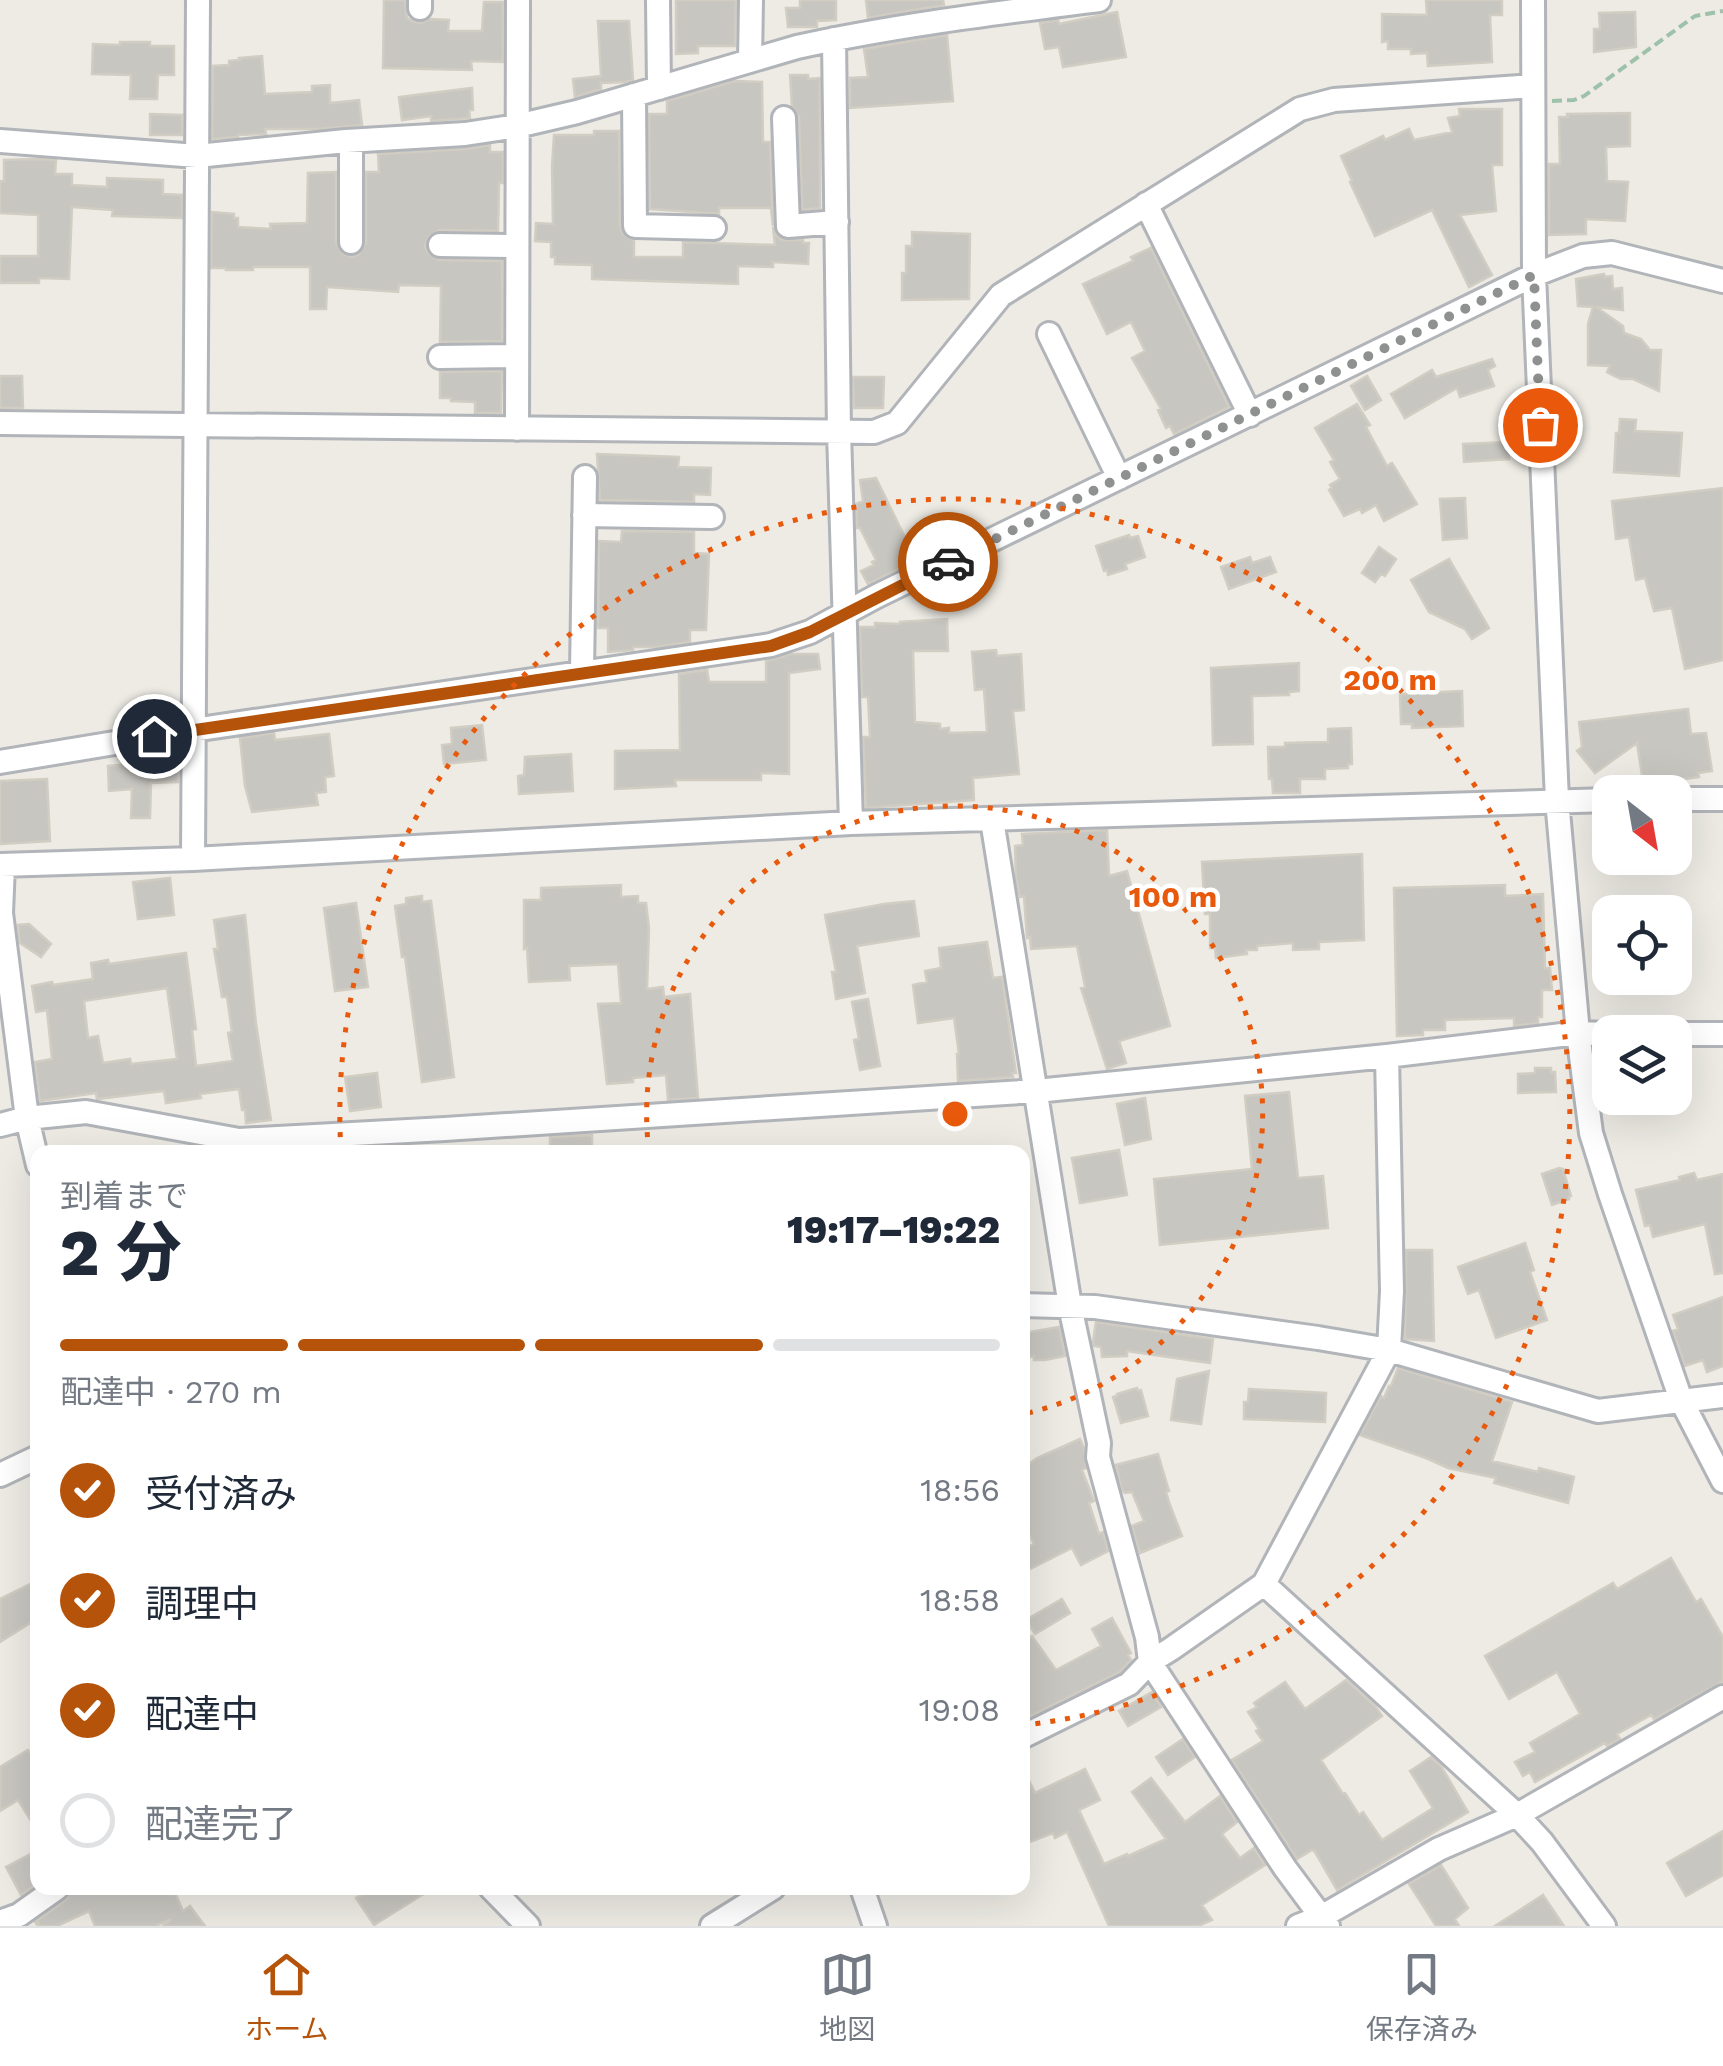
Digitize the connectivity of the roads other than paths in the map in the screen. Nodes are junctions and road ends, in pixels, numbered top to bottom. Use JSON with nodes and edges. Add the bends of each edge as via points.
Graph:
{"nodes":[{"id":1,"x":198,"y":0,"type":"edge"},
{"id":2,"x":518,"y":0,"type":"edge"},
{"id":3,"x":658,"y":0,"type":"edge"},
{"id":4,"x":751,"y":0,"type":"edge"},
{"id":5,"x":1098,"y":0,"type":"edge"},
{"id":6,"x":1534,"y":0,"type":"edge"},
{"id":7,"x":974,"y":8,"type":"edge"},
{"id":8,"x":834,"y":39,"type":"junction"},
{"id":9,"x":750,"y":61,"type":"junction"},
{"id":10,"x":659,"y":88,"type":"junction"},
{"id":11,"x":1533,"y":93,"type":"junction"},
{"id":12,"x":634,"y":95,"type":"junction"},
{"id":13,"x":784,"y":118,"type":"dead end"},
{"id":14,"x":517,"y":126,"type":"junction"},
{"id":15,"x":0,"y":141,"type":"edge"},
{"id":16,"x":351,"y":141,"type":"junction"},
{"id":17,"x":197,"y":156,"type":"junction"},
{"id":18,"x":1146,"y":204,"type":"junction"},
{"id":19,"x":837,"y":222,"type":"junction"},
{"id":20,"x":714,"y":228,"type":"dead end"},
{"id":21,"x":351,"y":242,"type":"dead end"},
{"id":22,"x":440,"y":245,"type":"dead end"},
{"id":23,"x":517,"y":246,"type":"junction"},
{"id":24,"x":1534,"y":275,"type":"junction"},
{"id":25,"x":1723,"y":282,"type":"edge"},
{"id":26,"x":1050,"y":334,"type":"dead end"},
{"id":27,"x":517,"y":356,"type":"junction"},
{"id":28,"x":440,"y":357,"type":"dead end"},
{"id":29,"x":1250,"y":414,"type":"junction"},
{"id":30,"x":0,"y":424,"type":"edge"},
{"id":31,"x":194,"y":426,"type":"junction"},
{"id":32,"x":517,"y":430,"type":"junction"},
{"id":33,"x":838,"y":432,"type":"junction"},
{"id":34,"x":584,"y":476,"type":"dead end"},
{"id":35,"x":1119,"y":478,"type":"junction"},
{"id":36,"x":584,"y":515,"type":"junction"},
{"id":37,"x":712,"y":516,"type":"dead end"},
{"id":38,"x":844,"y":614,"type":"junction"},
{"id":39,"x":582,"y":673,"type":"junction"},
{"id":40,"x":193,"y":730,"type":"junction"},
{"id":41,"x":0,"y":762,"type":"edge"},
{"id":42,"x":1723,"y":799,"type":"edge"},
{"id":43,"x":1557,"y":800,"type":"junction"},
{"id":44,"x":1592,"y":800,"type":"edge"},
{"id":45,"x":1692,"y":800,"type":"edge"},
{"id":46,"x":992,"y":820,"type":"junction"},
{"id":47,"x":851,"y":823,"type":"junction"},
{"id":48,"x":193,"y":858,"type":"junction"},
{"id":49,"x":1,"y":864,"type":"edge"},
{"id":50,"x":1578,"y":1034,"type":"junction"},
{"id":51,"x":1592,"y":1034,"type":"edge"},
{"id":52,"x":1692,"y":1034,"type":"edge"},
{"id":53,"x":1723,"y":1034,"type":"edge"},
{"id":54,"x":1387,"y":1056,"type":"junction"},
{"id":55,"x":1036,"y":1091,"type":"junction"},
{"id":56,"x":27,"y":1118,"type":"junction"},
{"id":57,"x":0,"y":1125,"type":"edge"},
{"id":58,"x":446,"y":1141,"type":"edge"},
{"id":59,"x":33,"y":1145,"type":"edge"},
{"id":60,"x":1030,"y":1305,"type":"edge"},
{"id":61,"x":1070,"y":1306,"type":"junction"},
{"id":62,"x":1389,"y":1350,"type":"junction"},
{"id":63,"x":1723,"y":1396,"type":"edge"},
{"id":64,"x":1681,"y":1400,"type":"junction"},
{"id":65,"x":30,"y":1461,"type":"edge"},
{"id":66,"x":0,"y":1475,"type":"edge"},
{"id":67,"x":1723,"y":1481,"type":"edge"},
{"id":68,"x":1264,"y":1584,"type":"junction"},
{"id":69,"x":1150,"y":1662,"type":"junction"},
{"id":70,"x":1723,"y":1696,"type":"edge"},
{"id":71,"x":1030,"y":1734,"type":"edge"},
{"id":72,"x":1518,"y":1814,"type":"junction"},
{"id":73,"x":47,"y":1895,"type":"edge"},
{"id":74,"x":498,"y":1895,"type":"edge"},
{"id":75,"x":763,"y":1895,"type":"edge"},
{"id":76,"x":864,"y":1895,"type":"edge"},
{"id":77,"x":1325,"y":1921,"type":"edge"},
{"id":78,"x":0,"y":1922,"type":"edge"},
{"id":79,"x":528,"y":1926,"type":"edge"},
{"id":80,"x":712,"y":1926,"type":"edge"},
{"id":81,"x":874,"y":1926,"type":"edge"},
{"id":82,"x":1298,"y":1926,"type":"edge"},
{"id":83,"x":1604,"y":1926,"type":"edge"}],
"edges":[{"from":1,"to":17,"type":"street"},
{"from":2,"to":14,"type":"street"},
{"from":3,"to":10,"type":"street"},
{"from":4,"to":9,"type":"street"},
{"from":5,"to":7,"type":"street"},
{"from":6,"to":11,"type":"street"},
{"from":7,"to":8,"type":"street"},
{"from":8,"to":9,"type":"street"},
{"from":8,"to":19,"type":"street"},
{"from":9,"to":10,"type":"street"},
{"from":10,"to":12,"type":"street"},
{"from":11,"to":18,"type":"street","via":[[1334,100],[1300,109]]},
{"from":11,"to":24,"type":"street"},
{"from":12,"to":14,"type":"street"},
{"from":12,"to":20,"type":"street","via":[[636,226]]},
{"from":13,"to":19,"type":"street","via":[[788,226]]},
{"from":14,"to":16,"type":"street"},
{"from":14,"to":23,"type":"street"},
{"from":15,"to":17,"type":"street"},
{"from":16,"to":17,"type":"street"},
{"from":16,"to":21,"type":"street"},
{"from":17,"to":31,"type":"street"},
{"from":18,"to":29,"type":"street"},
{"from":18,"to":33,"type":"street","via":[[1000,295],[896,422],[874,432]]},
{"from":19,"to":33,"type":"street"},
{"from":22,"to":23,"type":"street"},
{"from":23,"to":27,"type":"street"},
{"from":24,"to":25,"type":"street","via":[[1582,256],[1612,253]]},
{"from":24,"to":29,"type":"street"},
{"from":24,"to":43,"type":"street"},
{"from":26,"to":35,"type":"street"},
{"from":27,"to":28,"type":"street"},
{"from":27,"to":32,"type":"street"},
{"from":29,"to":35,"type":"street"},
{"from":30,"to":31,"type":"street"},
{"from":31,"to":32,"type":"street"},
{"from":31,"to":40,"type":"street"},
{"from":32,"to":33,"type":"street"},
{"from":33,"to":38,"type":"street"},
{"from":34,"to":36,"type":"street"},
{"from":35,"to":38,"type":"street"},
{"from":36,"to":37,"type":"street"},
{"from":36,"to":39,"type":"street"},
{"from":38,"to":39,"type":"street","via":[[771,646]]},
{"from":38,"to":47,"type":"street"},
{"from":39,"to":40,"type":"street"},
{"from":40,"to":41,"type":"street"},
{"from":40,"to":48,"type":"street"},
{"from":42,"to":45,"type":"street"},
{"from":43,"to":44,"type":"street"},
{"from":43,"to":46,"type":"street"},
{"from":43,"to":50,"type":"street"},
{"from":46,"to":47,"type":"street"},
{"from":46,"to":55,"type":"street"},
{"from":47,"to":48,"type":"street"},
{"from":48,"to":49,"type":"street"},
{"from":49,"to":56,"type":"street","via":[[1,914]]},
{"from":50,"to":51,"type":"street"},
{"from":50,"to":54,"type":"street"},
{"from":50,"to":64,"type":"street","via":[[1591,1134]]},
{"from":52,"to":53,"type":"street"},
{"from":54,"to":55,"type":"street"},
{"from":54,"to":62,"type":"street"},
{"from":55,"to":58,"type":"street"},
{"from":55,"to":61,"type":"street"},
{"from":56,"to":57,"type":"street"},
{"from":56,"to":58,"type":"street","via":[[86,1112],[240,1140]]},
{"from":56,"to":59,"type":"street"},
{"from":60,"to":61,"type":"street"},
{"from":61,"to":62,"type":"street"},
{"from":61,"to":69,"type":"street","via":[[1098,1457]]},
{"from":62,"to":64,"type":"street","via":[[1598,1410]]},
{"from":62,"to":68,"type":"street"},
{"from":63,"to":64,"type":"street"},
{"from":64,"to":67,"type":"street"},
{"from":65,"to":66,"type":"street"},
{"from":68,"to":69,"type":"street"},
{"from":68,"to":72,"type":"street"},
{"from":69,"to":71,"type":"street","via":[[1128,1684]]},
{"from":69,"to":77,"type":"street"},
{"from":70,"to":72,"type":"street"},
{"from":72,"to":77,"type":"street","via":[[1439,1849]]},
{"from":72,"to":83,"type":"street"},
{"from":73,"to":78,"type":"street"},
{"from":74,"to":79,"type":"street"},
{"from":75,"to":80,"type":"street"},
{"from":76,"to":81,"type":"street"},
{"from":77,"to":82,"type":"street"}]}
